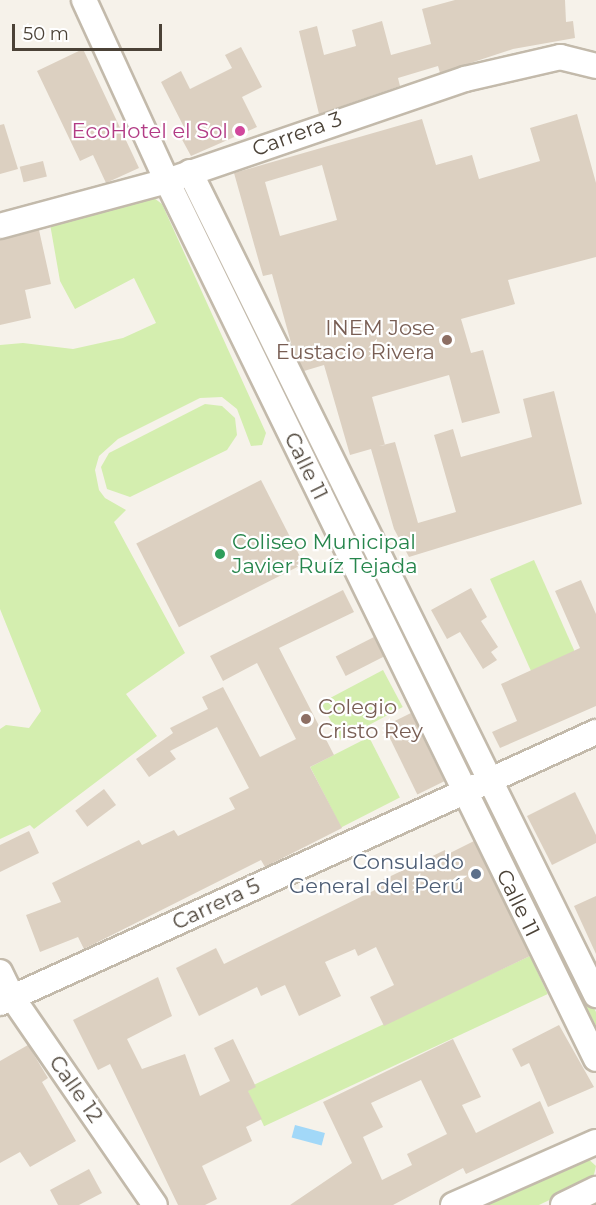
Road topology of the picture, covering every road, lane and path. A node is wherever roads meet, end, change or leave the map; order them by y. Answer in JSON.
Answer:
{"nodes":[{"id":1,"x":84,"y":0,"type":"edge"},
{"id":2,"x":596,"y":66,"type":"edge"},
{"id":3,"x":190,"y":172,"type":"junction"},
{"id":4,"x":166,"y":181,"type":"junction"},
{"id":5,"x":0,"y":226,"type":"edge"},
{"id":6,"x":379,"y":550,"type":"junction"},
{"id":7,"x":353,"y":562,"type":"junction"},
{"id":8,"x":596,"y":732,"type":"edge"},
{"id":9,"x":491,"y":778,"type":"junction"},
{"id":10,"x":463,"y":791,"type":"junction"},
{"id":11,"x":0,"y":972,"type":"edge"},
{"id":12,"x":596,"y":995,"type":"edge"},
{"id":13,"x":6,"y":1000,"type":"edge"},
{"id":14,"x":596,"y":1059,"type":"edge"},
{"id":15,"x":596,"y":1142,"type":"edge"},
{"id":16,"x":596,"y":1189,"type":"edge"},
{"id":17,"x":155,"y":1205,"type":"edge"},
{"id":18,"x":453,"y":1205,"type":"edge"},
{"id":19,"x":563,"y":1205,"type":"edge"}],
"edges":[{"from":1,"to":4,"type":"street","name":"Calle 11"},
{"from":2,"to":3,"type":"street","name":"Carrera 3"},
{"from":3,"to":4,"type":"street","name":"Carrera 3"},
{"from":3,"to":6,"type":"street","name":"Calle 11"},
{"from":4,"to":5,"type":"street","name":"Carrera 3"},
{"from":4,"to":7,"type":"street","name":"Calle 11"},
{"from":6,"to":7,"type":"street"},
{"from":6,"to":9,"type":"street","name":"Calle 11"},
{"from":7,"to":10,"type":"street","name":"Calle 11"},
{"from":8,"to":9,"type":"street","name":"Carrera 5"},
{"from":9,"to":10,"type":"street","name":"Carrera 5"},
{"from":9,"to":12,"type":"street","name":"Calle 11"},
{"from":10,"to":13,"type":"street","name":"Carrera 5"},
{"from":10,"to":14,"type":"street","name":"Calle 11"},
{"from":11,"to":13,"type":"street","name":"Calle 12"},
{"from":13,"to":17,"type":"street","name":"Calle 12"},
{"from":15,"to":18,"type":"street"},
{"from":16,"to":19,"type":"street"}]}
